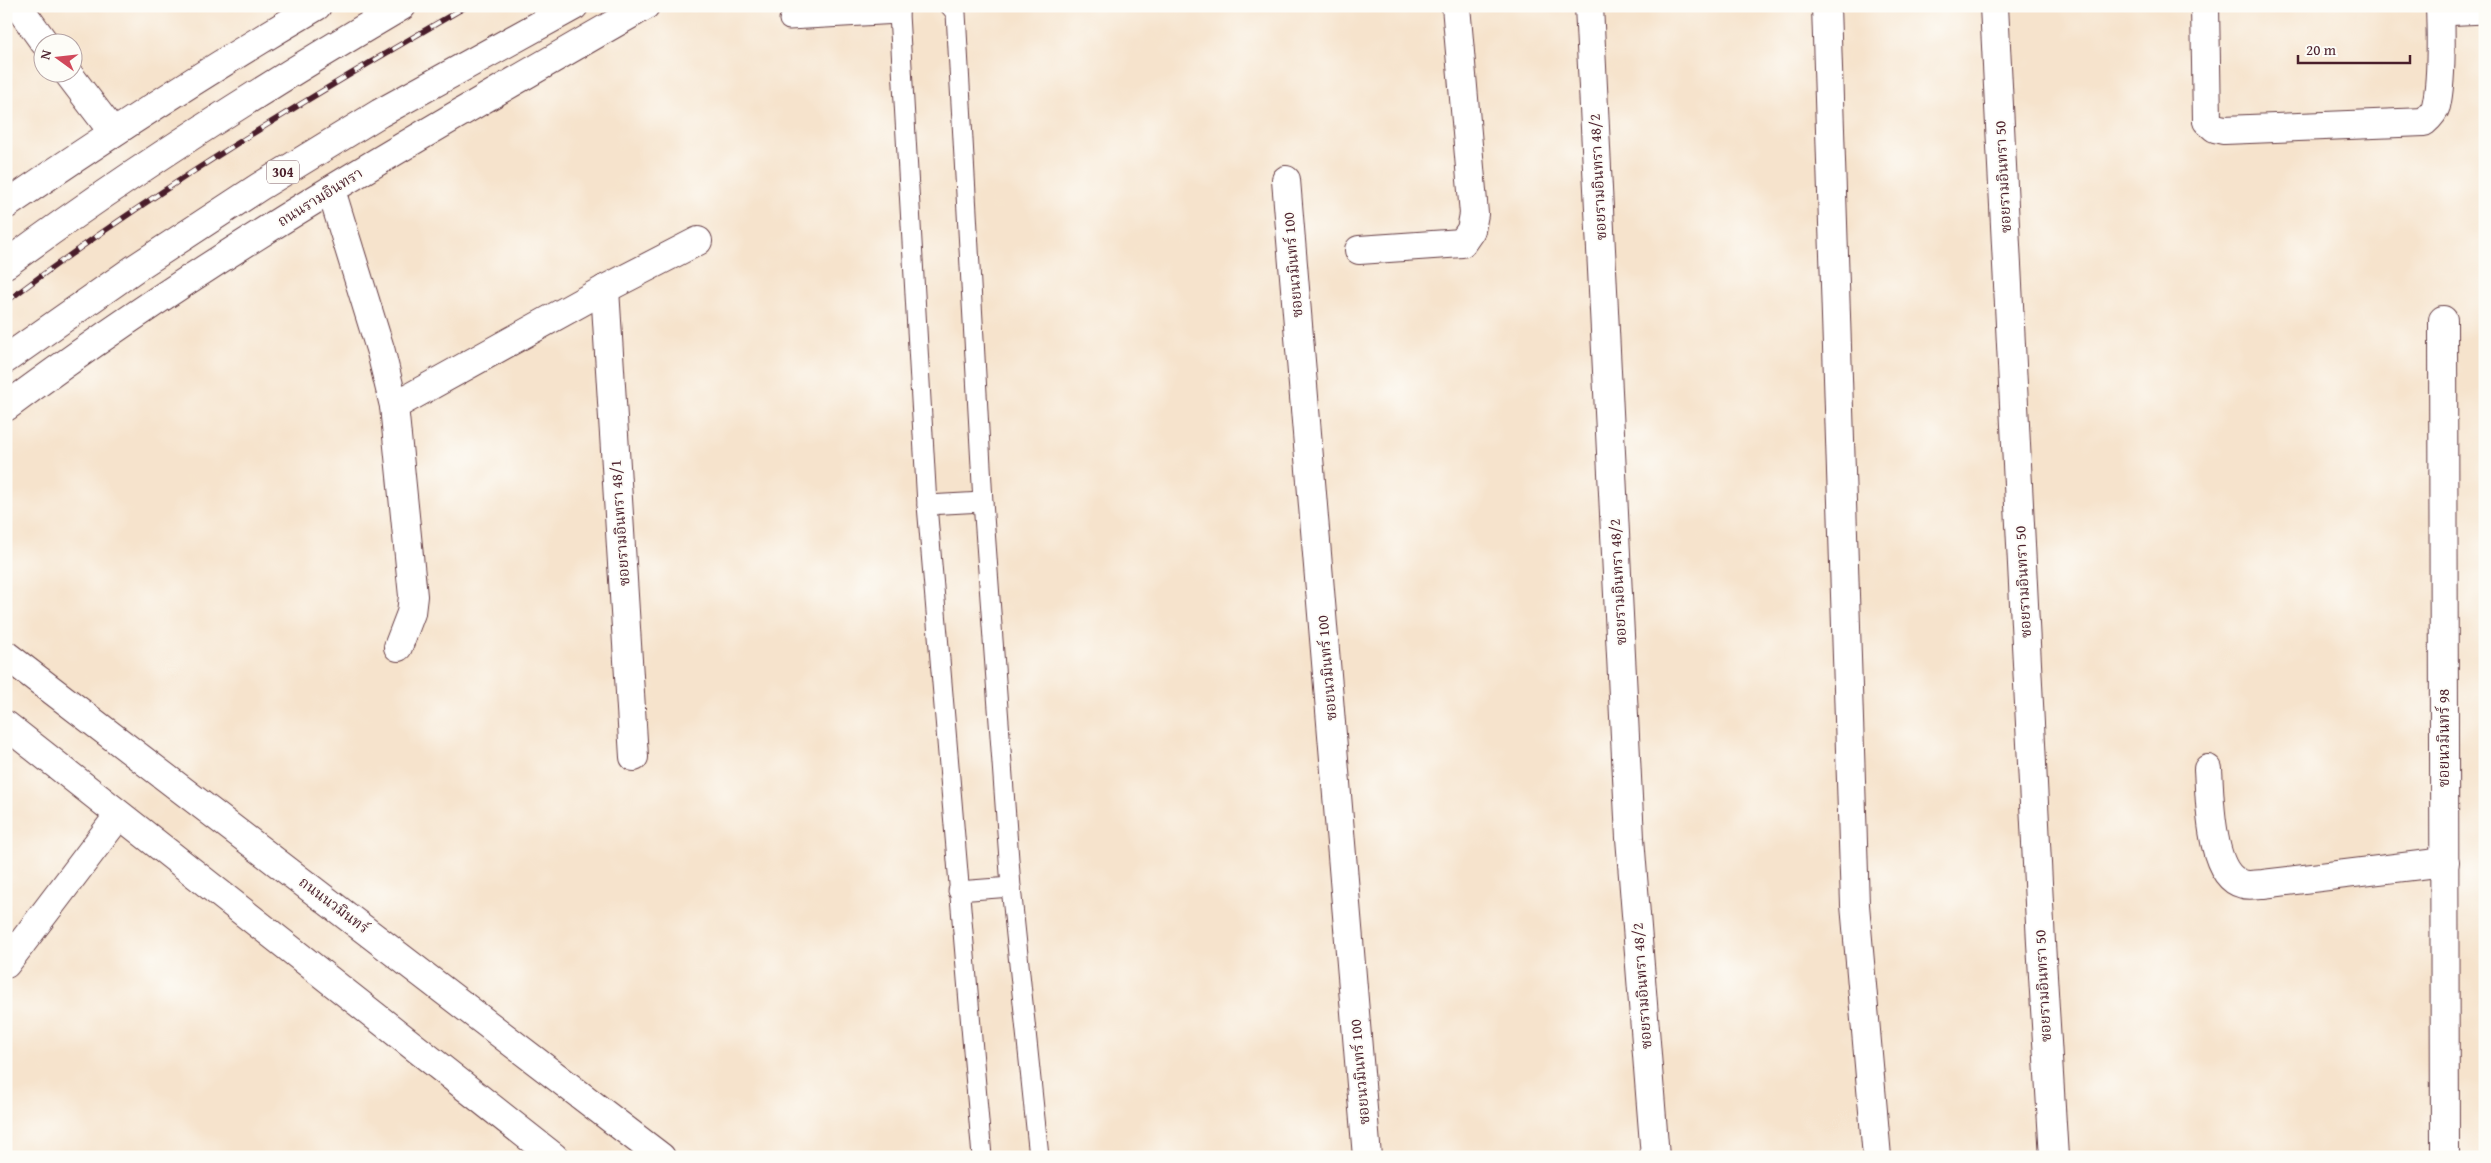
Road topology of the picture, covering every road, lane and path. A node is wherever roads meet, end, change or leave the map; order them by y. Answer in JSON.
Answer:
{"nodes":[{"id":1,"x":18,"y":6,"type":"edge"},
{"id":2,"x":317,"y":6,"type":"edge"},
{"id":3,"x":402,"y":6,"type":"edge"},
{"id":4,"x":574,"y":6,"type":"edge"},
{"id":5,"x":646,"y":6,"type":"edge"},
{"id":6,"x":950,"y":6,"type":"edge"},
{"id":7,"x":1456,"y":6,"type":"edge"},
{"id":8,"x":1589,"y":6,"type":"edge"},
{"id":9,"x":1826,"y":6,"type":"edge"},
{"id":10,"x":1994,"y":6,"type":"edge"},
{"id":11,"x":2205,"y":6,"type":"edge"},
{"id":12,"x":900,"y":10,"type":"edge"},
{"id":13,"x":2440,"y":11,"type":"edge"},
{"id":14,"x":2485,"y":14,"type":"edge"},
{"id":15,"x":789,"y":20,"type":"dead end"},
{"id":16,"x":37,"y":32,"type":"edge"},
{"id":17,"x":75,"y":82,"type":"edge"},
{"id":18,"x":112,"y":131,"type":"junction"},
{"id":19,"x":1286,"y":180,"type":"dead end"},
{"id":20,"x":330,"y":190,"type":"junction"},
{"id":21,"x":6,"y":205,"type":"edge"},
{"id":22,"x":698,"y":241,"type":"dead end"},
{"id":23,"x":1359,"y":250,"type":"dead end"},
{"id":24,"x":6,"y":264,"type":"edge"},
{"id":25,"x":606,"y":289,"type":"junction"},
{"id":26,"x":2443,"y":320,"type":"dead end"},
{"id":27,"x":6,"y":359,"type":"edge"},
{"id":28,"x":394,"y":406,"type":"junction"},
{"id":29,"x":6,"y":407,"type":"edge"},
{"id":30,"x":983,"y":502,"type":"junction"},
{"id":31,"x":927,"y":505,"type":"junction"},
{"id":32,"x":398,"y":647,"type":"dead end"},
{"id":33,"x":6,"y":655,"type":"edge"},
{"id":34,"x":6,"y":725,"type":"edge"},
{"id":35,"x":634,"y":757,"type":"dead end"},
{"id":36,"x":2208,"y":770,"type":"dead end"},
{"id":37,"x":119,"y":815,"type":"junction"},
{"id":38,"x":2445,"y":862,"type":"junction"},
{"id":39,"x":1011,"y":887,"type":"junction"},
{"id":40,"x":958,"y":891,"type":"junction"},
{"id":41,"x":6,"y":964,"type":"edge"},
{"id":42,"x":554,"y":1157,"type":"edge"},
{"id":43,"x":661,"y":1157,"type":"edge"},
{"id":44,"x":982,"y":1157,"type":"edge"},
{"id":45,"x":1039,"y":1157,"type":"edge"},
{"id":46,"x":1368,"y":1157,"type":"edge"},
{"id":47,"x":1655,"y":1157,"type":"edge"},
{"id":48,"x":1876,"y":1157,"type":"edge"},
{"id":49,"x":2054,"y":1157,"type":"edge"},
{"id":50,"x":2445,"y":1157,"type":"edge"}],
"edges":[{"from":1,"to":16,"type":"street"},
{"from":2,"to":18,"type":"street"},
{"from":3,"to":24,"type":"street"},
{"from":4,"to":27,"type":"street","number":"304"},
{"from":5,"to":20,"type":"street","name":"ถนนรามอินทรา","number":"304"},
{"from":6,"to":30,"type":"lane"},
{"from":7,"to":23,"type":"street"},
{"from":8,"to":47,"type":"street","name":"ซอยรามอินทรา 48/2"},
{"from":9,"to":48,"type":"street"},
{"from":10,"to":49,"type":"street","name":"ซอยรามอินทรา 50"},
{"from":11,"to":13,"type":"street"},
{"from":12,"to":15,"type":"lane"},
{"from":12,"to":31,"type":"lane"},
{"from":13,"to":14,"type":"lane"},
{"from":17,"to":18,"type":"street"},
{"from":18,"to":21,"type":"street"},
{"from":19,"to":46,"type":"street","name":"ซอยนวมินทร์ 100"},
{"from":20,"to":28,"type":"street"},
{"from":20,"to":29,"type":"street","name":"ถนนรามอินทรา","number":"304"},
{"from":22,"to":25,"type":"street"},
{"from":25,"to":28,"type":"street"},
{"from":25,"to":35,"type":"street","name":"ซอยรามอินทรา 48/1"},
{"from":26,"to":38,"type":"street","name":"ซอยนวมินทร์ 98"},
{"from":28,"to":32,"type":"street"},
{"from":30,"to":31,"type":"lane"},
{"from":30,"to":39,"type":"lane"},
{"from":31,"to":40,"type":"lane"},
{"from":33,"to":43,"type":"street","name":"ถนนนวมินทร์"},
{"from":34,"to":37,"type":"street"},
{"from":36,"to":38,"type":"street"},
{"from":37,"to":41,"type":"street"},
{"from":37,"to":42,"type":"street"},
{"from":38,"to":50,"type":"street","name":"ซอยนวมินทร์ 98"},
{"from":39,"to":40,"type":"lane"},
{"from":39,"to":45,"type":"lane"},
{"from":40,"to":44,"type":"lane"}]}
